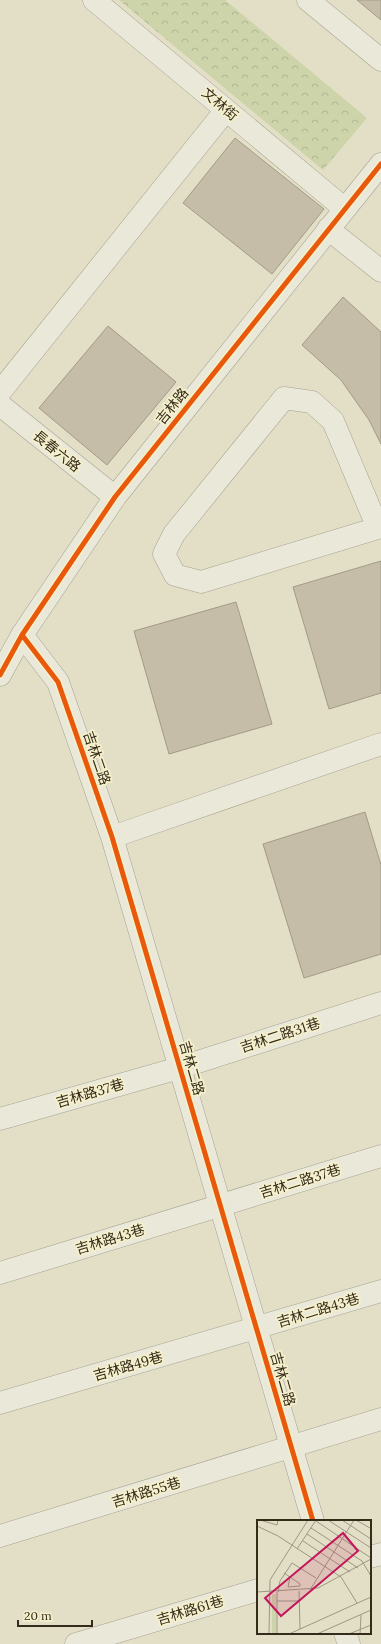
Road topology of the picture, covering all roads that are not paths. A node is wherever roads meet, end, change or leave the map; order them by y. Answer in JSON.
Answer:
{"nodes":[{"id":1,"x":94,"y":0,"type":"edge"},
{"id":2,"x":308,"y":0,"type":"edge"},
{"id":3,"x":381,"y":60,"type":"edge"},
{"id":4,"x":226,"y":110,"type":"junction"},
{"id":5,"x":381,"y":164,"type":"edge"},
{"id":6,"x":345,"y":209,"type":"junction"},
{"id":7,"x":328,"y":230,"type":"junction"},
{"id":8,"x":381,"y":271,"type":"edge"},
{"id":9,"x":0,"y":392,"type":"edge"},
{"id":10,"x":0,"y":405,"type":"edge"},
{"id":11,"x":115,"y":497,"type":"junction"},
{"id":12,"x":379,"y":527,"type":"edge"},
{"id":13,"x":22,"y":635,"type":"junction"},
{"id":14,"x":0,"y":676,"type":"edge"},
{"id":15,"x":381,"y":744,"type":"edge"},
{"id":16,"x":112,"y":838,"type":"junction"},
{"id":17,"x":381,"y":1003,"type":"edge"},
{"id":18,"x":179,"y":1068,"type":"junction"},
{"id":19,"x":0,"y":1119,"type":"edge"},
{"id":20,"x":381,"y":1156,"type":"edge"},
{"id":21,"x":220,"y":1205,"type":"junction"},
{"id":22,"x":0,"y":1273,"type":"edge"},
{"id":23,"x":381,"y":1291,"type":"edge"},
{"id":24,"x":256,"y":1329,"type":"junction"},
{"id":25,"x":0,"y":1403,"type":"edge"},
{"id":26,"x":381,"y":1419,"type":"edge"},
{"id":27,"x":291,"y":1448,"type":"junction"},
{"id":28,"x":313,"y":1520,"type":"edge"},
{"id":29,"x":0,"y":1536,"type":"edge"},
{"id":30,"x":381,"y":1554,"type":"edge"},
{"id":31,"x":371,"y":1557,"type":"edge"},
{"id":32,"x":257,"y":1590,"type":"edge"},
{"id":33,"x":345,"y":1634,"type":"edge"},
{"id":34,"x":76,"y":1644,"type":"edge"},
{"id":35,"x":349,"y":1644,"type":"edge"}],
"edges":[{"from":1,"to":4,"type":"street","name":"文林街"},
{"from":2,"to":3,"type":"street"},
{"from":4,"to":6,"type":"street","name":"文林街"},
{"from":4,"to":9,"type":"street"},
{"from":5,"to":6,"type":"street","name":"吉林路"},
{"from":6,"to":7,"type":"street","name":"吉林路"},
{"from":7,"to":8,"type":"street"},
{"from":7,"to":11,"type":"street","name":"吉林路"},
{"from":10,"to":11,"type":"street","name":"長春六路"},
{"from":11,"to":13,"type":"street","name":"吉林路"},
{"from":12,"to":12,"type":"street"},
{"from":13,"to":14,"type":"street","name":"吉林路"},
{"from":13,"to":16,"type":"street","name":"吉林二路"},
{"from":15,"to":16,"type":"street"},
{"from":16,"to":18,"type":"street","name":"吉林二路"},
{"from":17,"to":18,"type":"street","name":"吉林二路31巷"},
{"from":18,"to":19,"type":"street","name":"吉林路37巷"},
{"from":18,"to":21,"type":"street","name":"吉林二路"},
{"from":20,"to":21,"type":"street","name":"吉林二路37巷"},
{"from":21,"to":22,"type":"street","name":"吉林路43巷"},
{"from":21,"to":24,"type":"street","name":"吉林二路"},
{"from":23,"to":24,"type":"street","name":"吉林二路43巷"},
{"from":24,"to":25,"type":"street","name":"吉林路49巷"},
{"from":24,"to":27,"type":"street","name":"吉林二路"},
{"from":26,"to":27,"type":"street","name":"吉林路55巷"},
{"from":27,"to":28,"type":"street","name":"吉林二路"},
{"from":27,"to":29,"type":"street","name":"吉林路55巷"},
{"from":30,"to":31,"type":"street"},
{"from":32,"to":34,"type":"street","name":"吉林路61巷"},
{"from":33,"to":35,"type":"street"}]}
